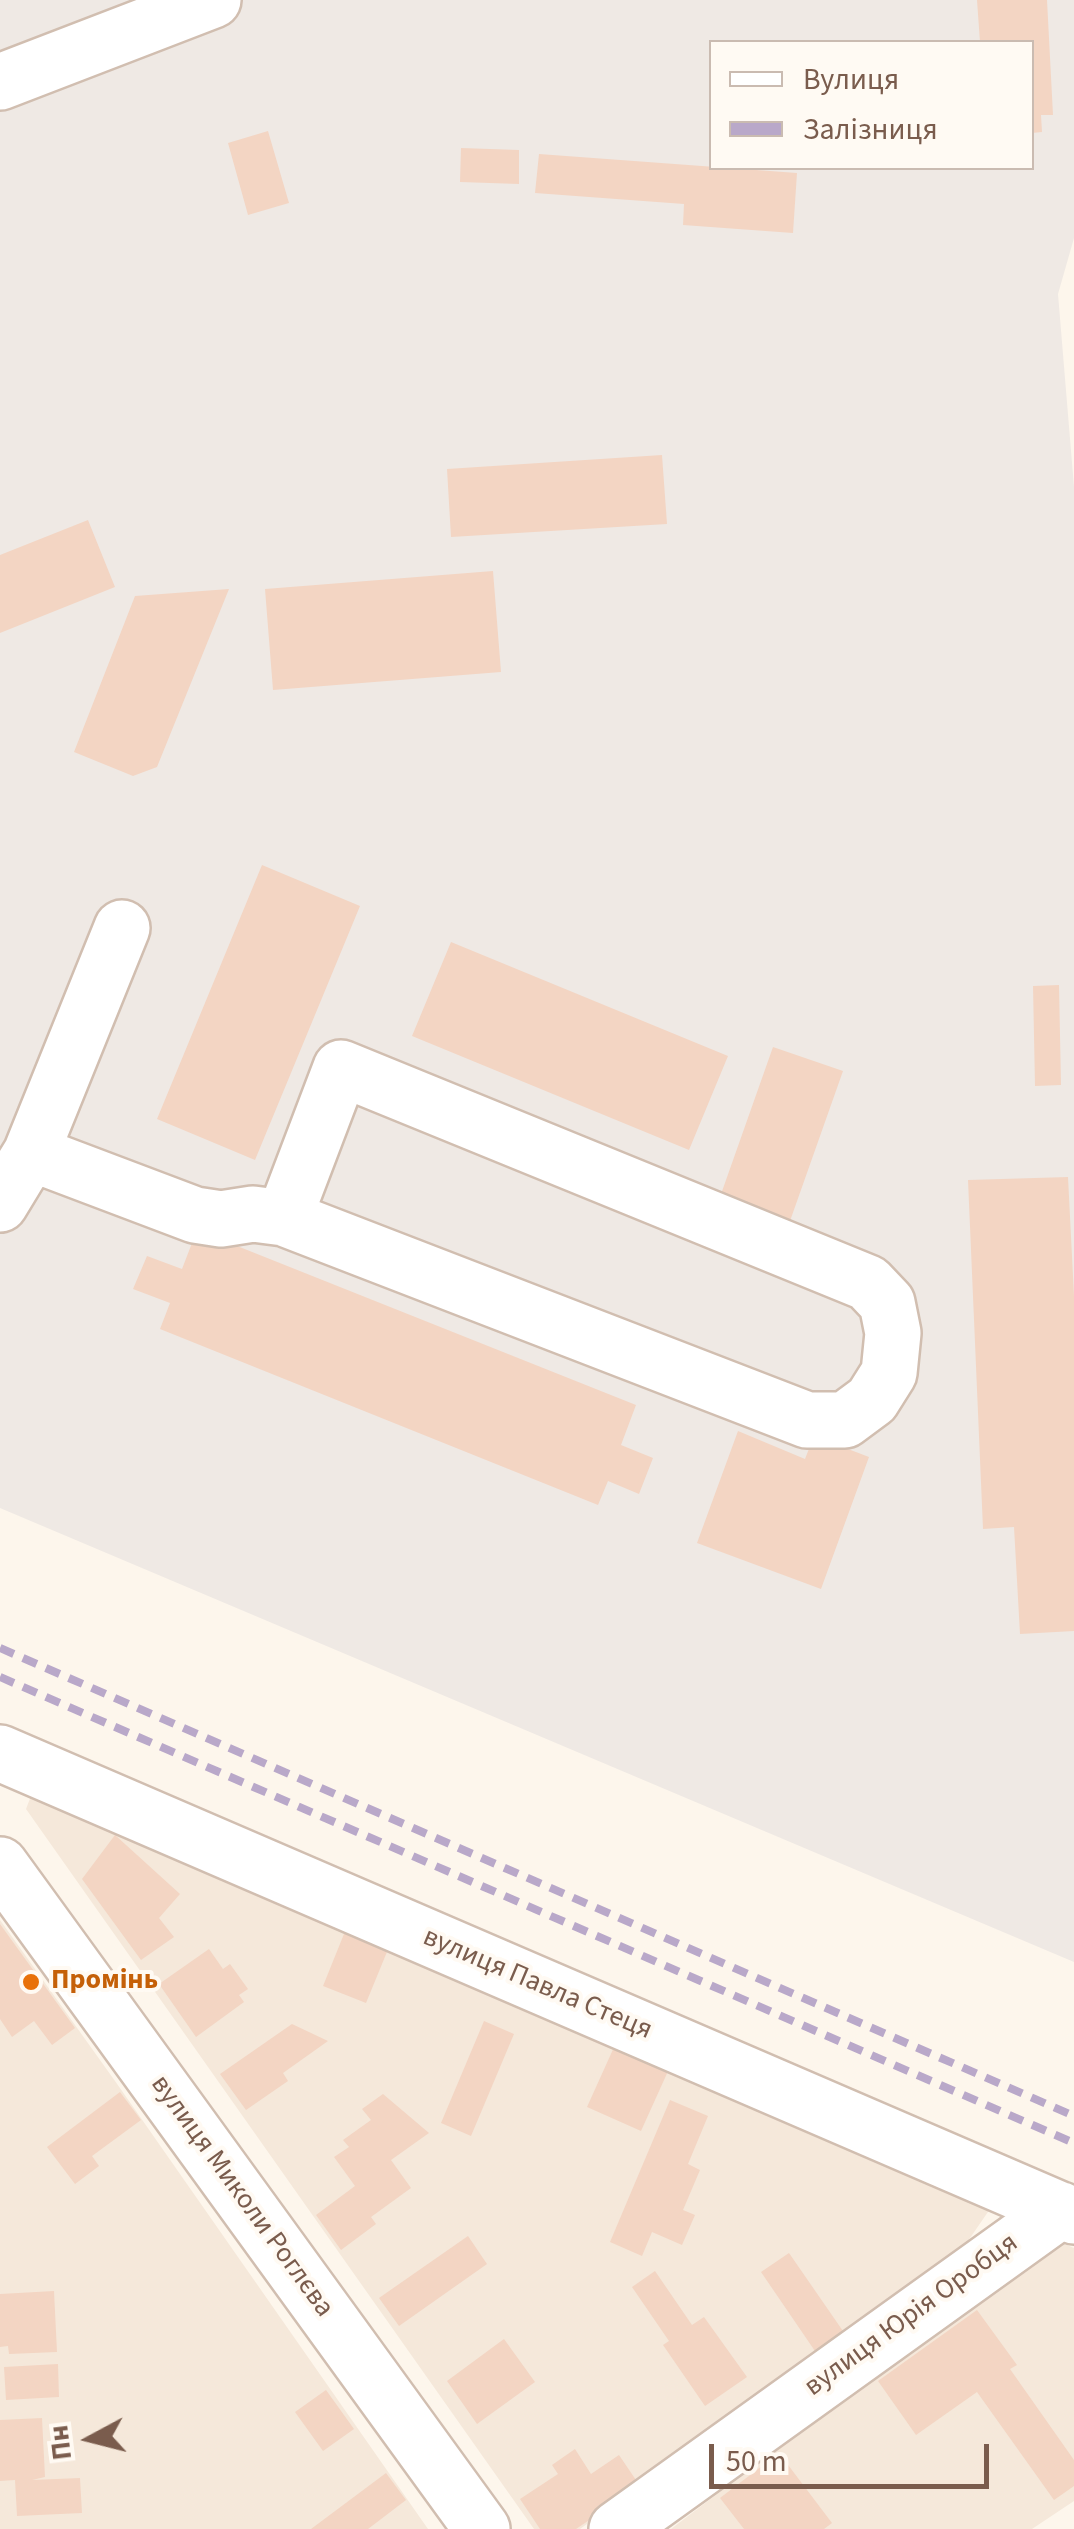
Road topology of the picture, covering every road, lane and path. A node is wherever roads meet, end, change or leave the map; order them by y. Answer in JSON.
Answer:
{"nodes":[{"id":1,"x":213,"y":0,"type":"edge"},
{"id":2,"x":0,"y":82,"type":"edge"},
{"id":3,"x":122,"y":928,"type":"dead end"},
{"id":4,"x":31,"y":1153,"type":"junction"},
{"id":5,"x":0,"y":1204,"type":"edge"},
{"id":6,"x":284,"y":1218,"type":"junction"},
{"id":7,"x":0,"y":1753,"type":"edge"},
{"id":8,"x":0,"y":1865,"type":"edge"},
{"id":9,"x":1068,"y":2213,"type":"edge"},
{"id":10,"x":482,"y":2529,"type":"edge"},
{"id":11,"x":618,"y":2529,"type":"edge"}],
"edges":[{"from":1,"to":2,"type":"street"},
{"from":3,"to":4,"type":"street"},
{"from":4,"to":5,"type":"street"},
{"from":4,"to":6,"type":"street"},
{"from":6,"to":6,"type":"street"},
{"from":7,"to":9,"type":"street","name":"вулиця Павла Стеця"},
{"from":8,"to":10,"type":"street","name":"вулиця Миколи Роглєва"},
{"from":9,"to":11,"type":"street","name":"вулиця Юрія Оробця"}]}
